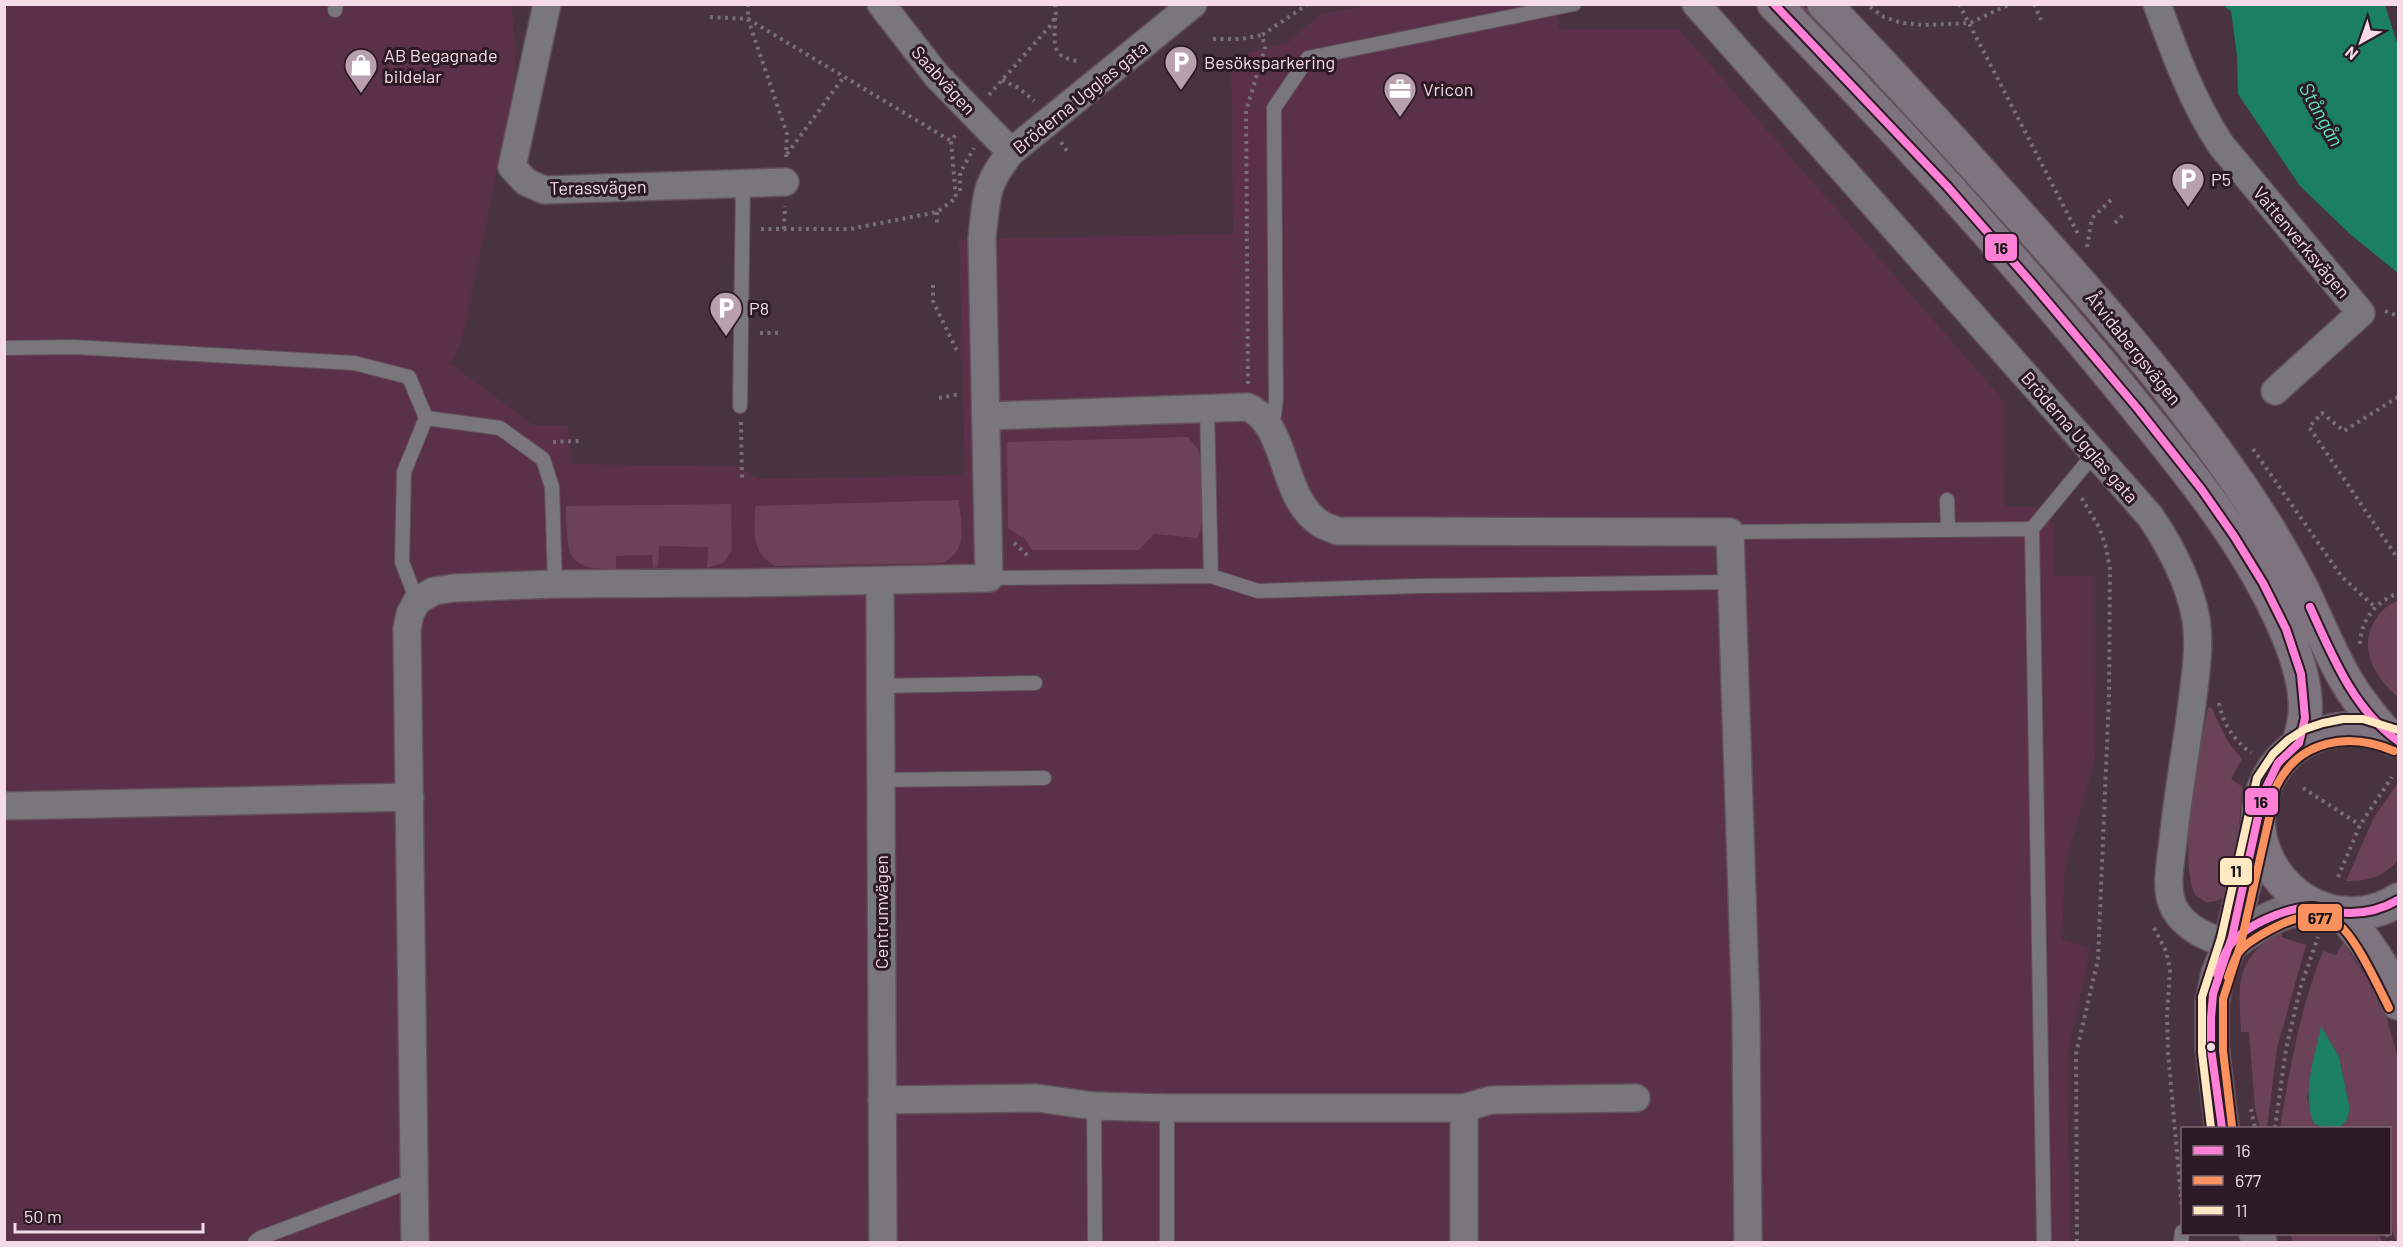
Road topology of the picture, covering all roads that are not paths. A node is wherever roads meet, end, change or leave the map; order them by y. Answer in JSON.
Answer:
{"nodes":[{"id":1,"x":547,"y":4,"type":"edge"},
{"id":2,"x":881,"y":4,"type":"edge"},
{"id":3,"x":1193,"y":4,"type":"edge"},
{"id":4,"x":1574,"y":4,"type":"edge"},
{"id":5,"x":1696,"y":4,"type":"edge"},
{"id":6,"x":1774,"y":4,"type":"edge"},
{"id":7,"x":1824,"y":4,"type":"edge"},
{"id":8,"x":2157,"y":4,"type":"edge"},
{"id":9,"x":1011,"y":152,"type":"junction"},
{"id":10,"x":786,"y":182,"type":"road end"},
{"id":11,"x":743,"y":183,"type":"junction"},
{"id":12,"x":4,"y":348,"type":"edge"},
{"id":13,"x":2275,"y":391,"type":"dead end"},
{"id":14,"x":740,"y":406,"type":"road end"},
{"id":15,"x":1207,"y":409,"type":"junction"},
{"id":16,"x":986,"y":416,"type":"junction"},
{"id":17,"x":426,"y":418,"type":"junction"},
{"id":18,"x":1269,"y":426,"type":"junction"},
{"id":19,"x":2094,"y":454,"type":"junction"},
{"id":20,"x":1947,"y":500,"type":"dead end"},
{"id":21,"x":2032,"y":529,"type":"junction"},
{"id":22,"x":1948,"y":530,"type":"junction"},
{"id":23,"x":1730,"y":532,"type":"junction"},
{"id":24,"x":1211,"y":576,"type":"junction"},
{"id":25,"x":989,"y":578,"type":"junction"},
{"id":26,"x":880,"y":581,"type":"junction"},
{"id":27,"x":1732,"y":582,"type":"junction"},
{"id":28,"x":555,"y":584,"type":"junction"},
{"id":29,"x":417,"y":601,"type":"junction"},
{"id":30,"x":1035,"y":683,"type":"dead end"},
{"id":31,"x":880,"y":686,"type":"junction"},
{"id":32,"x":2393,"y":738,"type":"edge"},
{"id":33,"x":2299,"y":744,"type":"junction"},
{"id":34,"x":1044,"y":778,"type":"dead end"},
{"id":35,"x":881,"y":780,"type":"junction"},
{"id":36,"x":410,"y":797,"type":"junction"},
{"id":37,"x":4,"y":806,"type":"edge"},
{"id":38,"x":2258,"y":824,"type":"junction"},
{"id":39,"x":2398,"y":900,"type":"edge"},
{"id":40,"x":2326,"y":917,"type":"junction"},
{"id":41,"x":2230,"y":945,"type":"junction"},
{"id":42,"x":2398,"y":1003,"type":"edge"},
{"id":43,"x":1636,"y":1098,"type":"dead end"},
{"id":44,"x":882,"y":1100,"type":"junction"},
{"id":45,"x":1094,"y":1106,"type":"junction"},
{"id":46,"x":1167,"y":1108,"type":"junction"},
{"id":47,"x":1464,"y":1108,"type":"junction"},
{"id":48,"x":2222,"y":1127,"type":"edge"},
{"id":49,"x":414,"y":1180,"type":"junction"},
{"id":50,"x":255,"y":1242,"type":"edge"},
{"id":51,"x":415,"y":1242,"type":"edge"},
{"id":52,"x":883,"y":1242,"type":"edge"},
{"id":53,"x":1095,"y":1242,"type":"edge"},
{"id":54,"x":1167,"y":1242,"type":"edge"},
{"id":55,"x":1464,"y":1242,"type":"edge"},
{"id":56,"x":1748,"y":1242,"type":"edge"},
{"id":57,"x":2044,"y":1242,"type":"edge"}],
"edges":[{"from":1,"to":11,"type":"street","name":"Terassvägen"},
{"from":2,"to":9,"type":"street","name":"Saabvägen"},
{"from":3,"to":9,"type":"street","name":"Bröderna Ugglas gata"},
{"from":4,"to":18,"type":"lane"},
{"from":5,"to":19,"type":"street","name":"Bröderna Ugglas gata"},
{"from":6,"to":33,"type":"main road","name":"Åtvidabergsvägen"},
{"from":7,"to":32,"type":"main road","name":"Åtvidabergsvägen"},
{"from":8,"to":13,"type":"street","name":"Vattenverksvägen"},
{"from":9,"to":16,"type":"street","name":"Bröderna Ugglas gata"},
{"from":10,"to":11,"type":"street","name":"Terassvägen"},
{"from":11,"to":14,"type":"lane"},
{"from":12,"to":17,"type":"lane"},
{"from":15,"to":16,"type":"street"},
{"from":15,"to":18,"type":"street"},
{"from":15,"to":24,"type":"lane"},
{"from":16,"to":25,"type":"street","name":"Bröderna Ugglas gata"},
{"from":17,"to":28,"type":"lane"},
{"from":17,"to":29,"type":"lane"},
{"from":18,"to":23,"type":"street"},
{"from":19,"to":21,"type":"lane"},
{"from":19,"to":41,"type":"street","name":"Bröderna Ugglas gata"},
{"from":20,"to":22,"type":"lane"},
{"from":21,"to":22,"type":"lane"},
{"from":21,"to":57,"type":"lane"},
{"from":22,"to":23,"type":"lane"},
{"from":23,"to":27,"type":"street"},
{"from":24,"to":25,"type":"lane"},
{"from":24,"to":27,"type":"lane"},
{"from":25,"to":26,"type":"street"},
{"from":26,"to":28,"type":"street"},
{"from":26,"to":31,"type":"street","name":"Centrumvägen"},
{"from":27,"to":56,"type":"street"},
{"from":28,"to":29,"type":"street"},
{"from":29,"to":36,"type":"street"},
{"from":30,"to":31,"type":"lane"},
{"from":31,"to":35,"type":"street","name":"Centrumvägen"},
{"from":32,"to":33,"type":"main road"},
{"from":33,"to":38,"type":"main road"},
{"from":34,"to":35,"type":"lane"},
{"from":35,"to":44,"type":"street","name":"Centrumvägen"},
{"from":36,"to":37,"type":"street"},
{"from":36,"to":49,"type":"street"},
{"from":38,"to":40,"type":"main road"},
{"from":38,"to":41,"type":"main road"},
{"from":39,"to":40,"type":"main road"},
{"from":40,"to":41,"type":"main road"},
{"from":40,"to":42,"type":"main road"},
{"from":41,"to":48,"type":"main road"},
{"from":43,"to":47,"type":"street"},
{"from":44,"to":45,"type":"street"},
{"from":44,"to":52,"type":"street","name":"Centrumvägen"},
{"from":45,"to":46,"type":"street"},
{"from":45,"to":53,"type":"lane"},
{"from":46,"to":47,"type":"street"},
{"from":46,"to":54,"type":"lane"},
{"from":47,"to":55,"type":"street"},
{"from":49,"to":50,"type":"lane"},
{"from":49,"to":51,"type":"street"}]}
